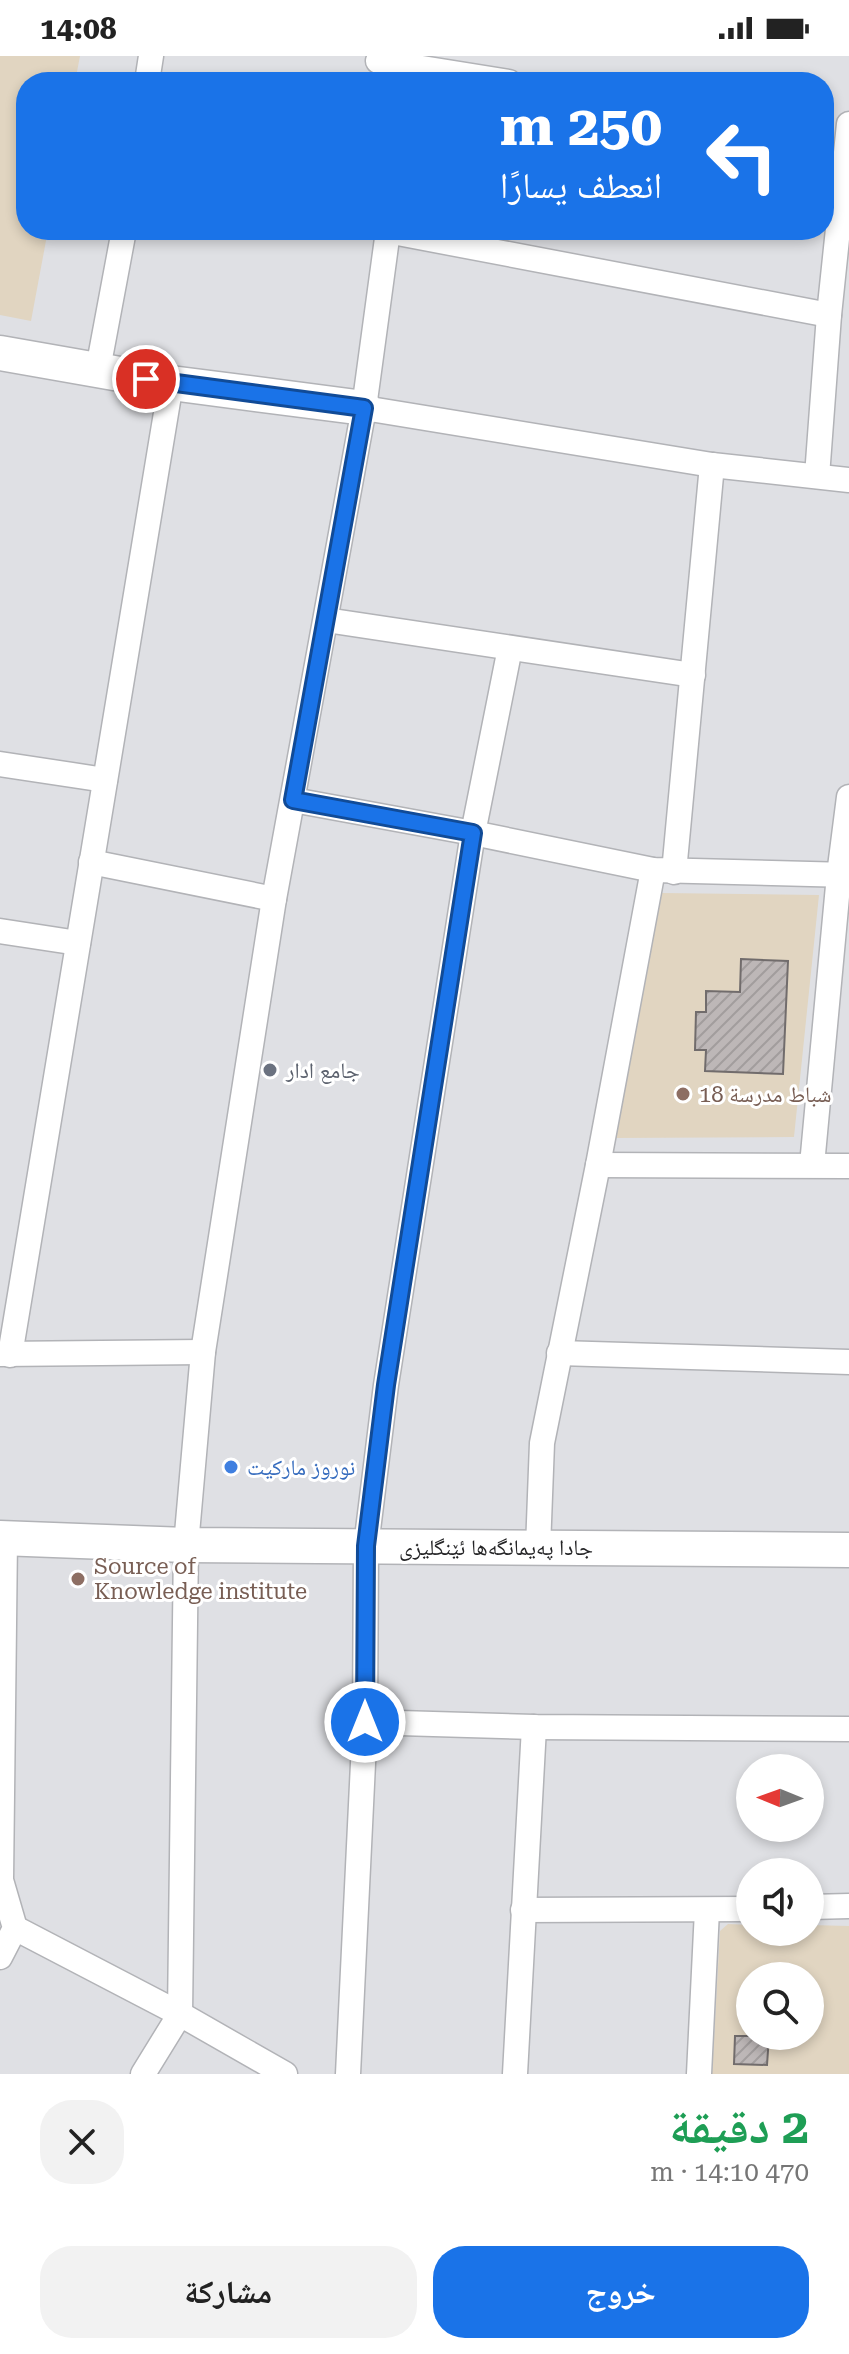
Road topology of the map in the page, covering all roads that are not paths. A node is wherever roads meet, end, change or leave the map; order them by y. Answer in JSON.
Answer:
{"nodes":[{"id":1,"x":378,"y":66,"type":"edge"},
{"id":2,"x":427,"y":72,"type":"edge"},
{"id":3,"x":849,"y":124,"type":"edge"},
{"id":4,"x":848,"y":137,"type":"edge"},
{"id":5,"x":122,"y":240,"type":"edge"},
{"id":6,"x":384,"y":240,"type":"edge"},
{"id":7,"x":433,"y":240,"type":"edge"},
{"id":8,"x":829,"y":315,"type":"junction"},
{"id":9,"x":1,"y":359,"type":"edge"},
{"id":10,"x":98,"y":369,"type":"junction"},
{"id":11,"x":171,"y":383,"type":"junction"},
{"id":12,"x":364,"y":408,"type":"junction"},
{"id":13,"x":712,"y":465,"type":"junction"},
{"id":14,"x":817,"y":476,"type":"junction"},
{"id":15,"x":849,"y":480,"type":"edge"},
{"id":16,"x":326,"y":620,"type":"junction"},
{"id":17,"x":510,"y":648,"type":"junction"},
{"id":18,"x":693,"y":675,"type":"junction"},
{"id":19,"x":0,"y":764,"type":"edge"},
{"id":20,"x":105,"y":780,"type":"junction"},
{"id":21,"x":849,"y":797,"type":"edge"},
{"id":22,"x":293,"y":800,"type":"junction"},
{"id":23,"x":473,"y":833,"type":"junction"},
{"id":24,"x":91,"y":862,"type":"junction"},
{"id":25,"x":664,"y":871,"type":"junction"},
{"id":26,"x":844,"y":875,"type":"edge"},
{"id":27,"x":274,"y":899,"type":"junction"},
{"id":28,"x":0,"y":931,"type":"edge"},
{"id":29,"x":78,"y":943,"type":"junction"},
{"id":30,"x":598,"y":1165,"type":"junction"},
{"id":31,"x":812,"y":1165,"type":"junction"},
{"id":32,"x":849,"y":1166,"type":"edge"},
{"id":33,"x":203,"y":1352,"type":"junction"},
{"id":34,"x":559,"y":1353,"type":"junction"},
{"id":35,"x":5,"y":1354,"type":"edge"},
{"id":36,"x":849,"y":1362,"type":"edge"},
{"id":37,"x":2,"y":1538,"type":"edge"},
{"id":38,"x":186,"y":1545,"type":"junction"},
{"id":39,"x":366,"y":1546,"type":"junction"},
{"id":40,"x":538,"y":1548,"type":"junction"},
{"id":41,"x":849,"y":1550,"type":"edge"},
{"id":42,"x":365,"y":1722,"type":"junction"},
{"id":43,"x":534,"y":1727,"type":"junction"},
{"id":44,"x":849,"y":1729,"type":"edge"},
{"id":45,"x":849,"y":1906,"type":"edge"},
{"id":46,"x":824,"y":1907,"type":"edge"},
{"id":47,"x":736,"y":1909,"type":"edge"},
{"id":48,"x":523,"y":1910,"type":"junction"},
{"id":49,"x":707,"y":1910,"type":"junction"},
{"id":50,"x":15,"y":1928,"type":"junction"},
{"id":51,"x":0,"y":1957,"type":"edge"},
{"id":52,"x":180,"y":2014,"type":"junction"},
{"id":53,"x":143,"y":2074,"type":"edge"},
{"id":54,"x":285,"y":2074,"type":"edge"},
{"id":55,"x":348,"y":2074,"type":"edge"},
{"id":56,"x":515,"y":2074,"type":"edge"},
{"id":57,"x":699,"y":2074,"type":"edge"}],
"edges":[{"from":1,"to":2,"type":"street"},
{"from":3,"to":4,"type":"street"},
{"from":4,"to":8,"type":"street"},
{"from":5,"to":10,"type":"street"},
{"from":6,"to":12,"type":"street"},
{"from":7,"to":8,"type":"street"},
{"from":8,"to":14,"type":"street"},
{"from":9,"to":10,"type":"street"},
{"from":10,"to":11,"type":"street"},
{"from":11,"to":12,"type":"street"},
{"from":11,"to":20,"type":"street"},
{"from":12,"to":13,"type":"street"},
{"from":12,"to":16,"type":"street"},
{"from":13,"to":14,"type":"street"},
{"from":13,"to":18,"type":"street"},
{"from":14,"to":15,"type":"street"},
{"from":16,"to":17,"type":"street"},
{"from":16,"to":22,"type":"street"},
{"from":17,"to":18,"type":"street"},
{"from":17,"to":23,"type":"street"},
{"from":18,"to":25,"type":"street"},
{"from":19,"to":20,"type":"street"},
{"from":20,"to":24,"type":"street"},
{"from":21,"to":26,"type":"street"},
{"from":22,"to":23,"type":"street"},
{"from":22,"to":27,"type":"street"},
{"from":23,"to":25,"type":"street"},
{"from":23,"to":39,"type":"street"},
{"from":24,"to":27,"type":"street"},
{"from":24,"to":29,"type":"street"},
{"from":25,"to":26,"type":"street"},
{"from":25,"to":30,"type":"street"},
{"from":26,"to":31,"type":"street"},
{"from":27,"to":33,"type":"street"},
{"from":28,"to":29,"type":"street"},
{"from":29,"to":35,"type":"street"},
{"from":30,"to":31,"type":"street"},
{"from":30,"to":34,"type":"street"},
{"from":31,"to":32,"type":"street"},
{"from":33,"to":35,"type":"street"},
{"from":33,"to":38,"type":"street"},
{"from":34,"to":36,"type":"street"},
{"from":34,"to":40,"type":"street"},
{"from":37,"to":38,"type":"street","name":"جادا په‌يمانگه‌ها ئێنگليزى"},
{"from":37,"to":50,"type":"street"},
{"from":38,"to":39,"type":"street","name":"جادا په‌يمانگه‌ها ئێنگليزى"},
{"from":38,"to":52,"type":"street"},
{"from":39,"to":40,"type":"street","name":"جادا په‌يمانگه‌ها ئێنگليزى"},
{"from":39,"to":42,"type":"street"},
{"from":40,"to":41,"type":"street","name":"جادا په‌يمانگه‌ها ئێنگليزى"},
{"from":42,"to":43,"type":"street"},
{"from":42,"to":55,"type":"street"},
{"from":43,"to":44,"type":"street"},
{"from":43,"to":48,"type":"street"},
{"from":45,"to":46,"type":"street"},
{"from":47,"to":49,"type":"street"},
{"from":48,"to":49,"type":"street"},
{"from":48,"to":56,"type":"street"},
{"from":49,"to":57,"type":"street"},
{"from":50,"to":51,"type":"street"},
{"from":50,"to":52,"type":"street"},
{"from":52,"to":53,"type":"street"},
{"from":52,"to":54,"type":"street"}]}
